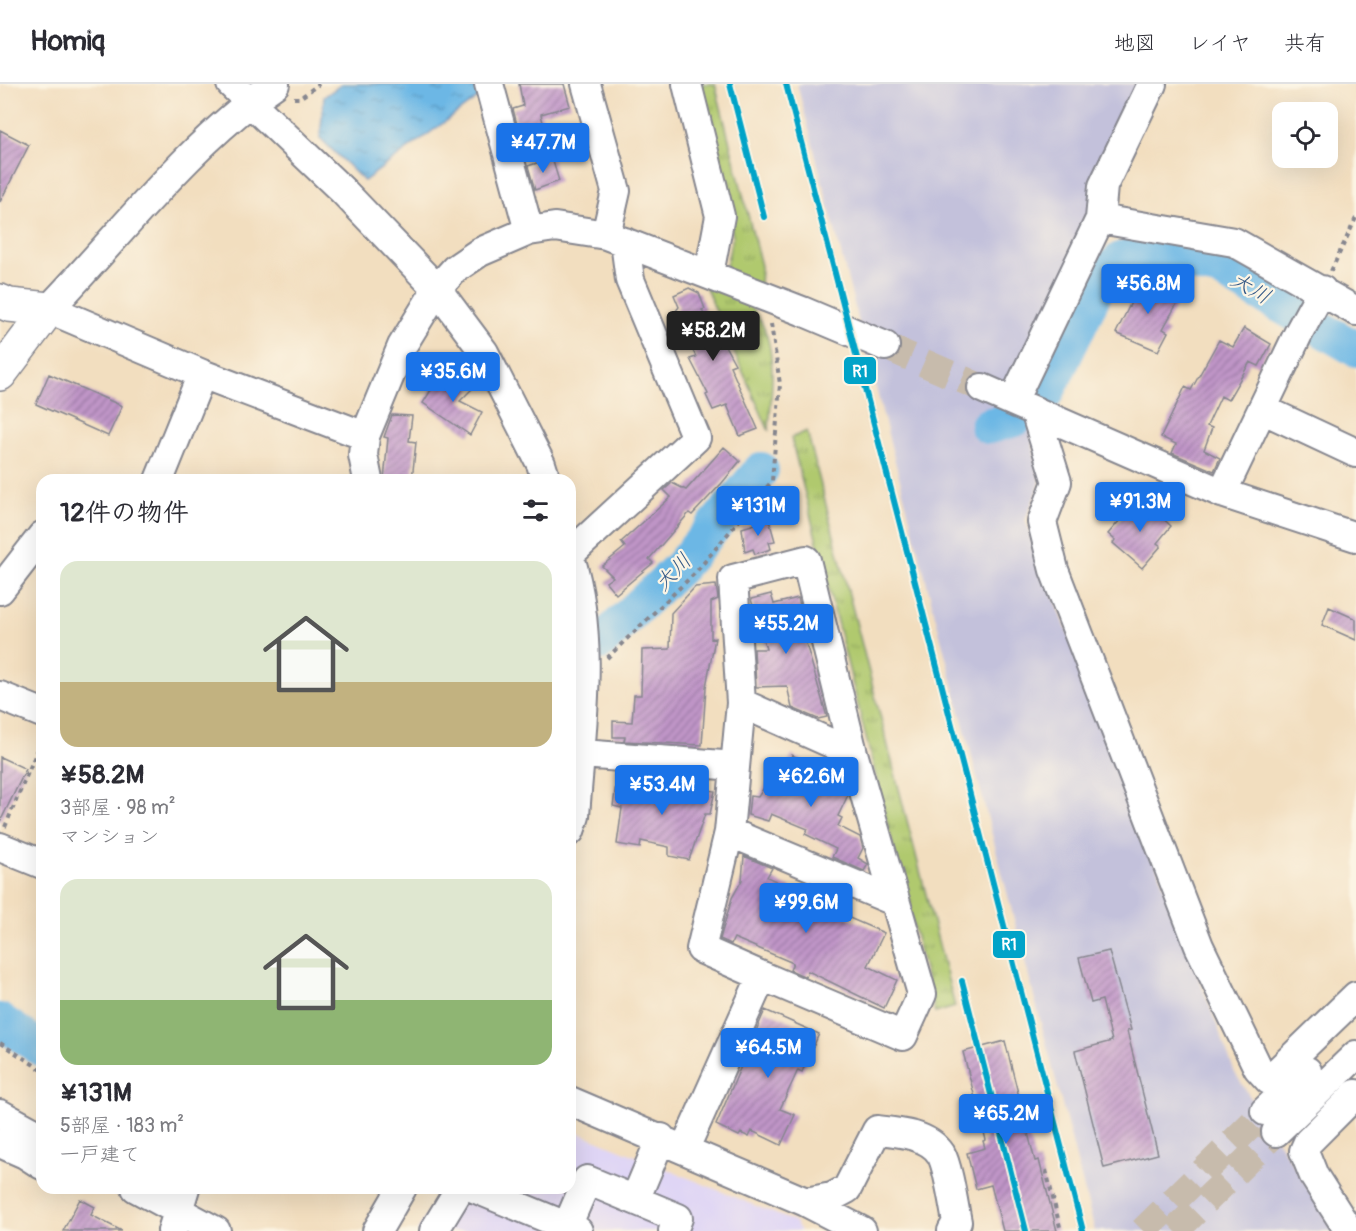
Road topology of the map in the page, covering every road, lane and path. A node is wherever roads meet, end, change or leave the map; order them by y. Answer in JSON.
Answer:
{"nodes":[{"id":1,"x":275,"y":84,"type":"edge"},
{"id":2,"x":489,"y":84,"type":"edge"},
{"id":3,"x":586,"y":84,"type":"edge"},
{"id":4,"x":687,"y":84,"type":"edge"},
{"id":5,"x":1152,"y":84,"type":"edge"},
{"id":6,"x":241,"y":93,"type":"edge"},
{"id":7,"x":1356,"y":218,"type":"edge"},
{"id":8,"x":1100,"y":219,"type":"junction"},
{"id":9,"x":529,"y":231,"type":"junction"},
{"id":10,"x":616,"y":238,"type":"junction"},
{"id":11,"x":709,"y":274,"type":"junction"},
{"id":12,"x":437,"y":289,"type":"junction"},
{"id":13,"x":757,"y":293,"type":"junction"},
{"id":14,"x":0,"y":301,"type":"edge"},
{"id":15,"x":48,"y":309,"type":"junction"},
{"id":16,"x":1356,"y":311,"type":"edge"},
{"id":17,"x":1310,"y":312,"type":"junction"},
{"id":18,"x":885,"y":346,"type":"tunnel mouth"},
{"id":19,"x":0,"y":374,"type":"edge"},
{"id":20,"x":202,"y":374,"type":"junction"},
{"id":21,"x":982,"y":388,"type":"tunnel mouth"},
{"id":22,"x":1024,"y":406,"type":"junction"},
{"id":23,"x":1262,"y":409,"type":"junction"},
{"id":24,"x":365,"y":436,"type":"junction"},
{"id":25,"x":1356,"y":453,"type":"edge"},
{"id":26,"x":161,"y":474,"type":"edge"},
{"id":27,"x":367,"y":474,"type":"edge"},
{"id":28,"x":544,"y":474,"type":"edge"},
{"id":29,"x":1222,"y":493,"type":"junction"},
{"id":30,"x":1356,"y":537,"type":"edge"},
{"id":31,"x":36,"y":540,"type":"edge"},
{"id":32,"x":576,"y":549,"type":"edge"},
{"id":33,"x":10,"y":555,"type":"edge"},
{"id":34,"x":576,"y":577,"type":"edge"},
{"id":35,"x":0,"y":590,"type":"edge"},
{"id":36,"x":585,"y":679,"type":"junction"},
{"id":37,"x":0,"y":696,"type":"edge"},
{"id":38,"x":741,"y":703,"type":"junction"},
{"id":39,"x":36,"y":711,"type":"edge"},
{"id":40,"x":576,"y":746,"type":"edge"},
{"id":41,"x":36,"y":753,"type":"edge"},
{"id":42,"x":576,"y":753,"type":"edge"},
{"id":43,"x":853,"y":753,"type":"junction"},
{"id":44,"x":735,"y":765,"type":"junction"},
{"id":45,"x":729,"y":832,"type":"junction"},
{"id":46,"x":0,"y":837,"type":"edge"},
{"id":47,"x":0,"y":847,"type":"edge"},
{"id":48,"x":36,"y":862,"type":"edge"},
{"id":49,"x":894,"y":901,"type":"junction"},
{"id":50,"x":762,"y":976,"type":"junction"},
{"id":51,"x":1356,"y":996,"type":"edge"},
{"id":52,"x":1356,"y":1023,"type":"edge"},
{"id":53,"x":0,"y":1043,"type":"edge"},
{"id":54,"x":1356,"y":1055,"type":"edge"},
{"id":55,"x":36,"y":1066,"type":"edge"},
{"id":56,"x":1356,"y":1094,"type":"edge"},
{"id":57,"x":576,"y":1103,"type":"edge"},
{"id":58,"x":0,"y":1114,"type":"edge"},
{"id":59,"x":673,"y":1143,"type":"junction"},
{"id":60,"x":27,"y":1146,"type":"edge"},
{"id":61,"x":1046,"y":1170,"type":"dead end"},
{"id":62,"x":579,"y":1176,"type":"edge"},
{"id":63,"x":147,"y":1194,"type":"edge"},
{"id":64,"x":399,"y":1194,"type":"edge"},
{"id":65,"x":457,"y":1194,"type":"edge"},
{"id":66,"x":488,"y":1194,"type":"edge"},
{"id":67,"x":576,"y":1194,"type":"edge"},
{"id":68,"x":576,"y":1194,"type":"edge"},
{"id":69,"x":635,"y":1200,"type":"junction"},
{"id":70,"x":806,"y":1202,"type":"junction"},
{"id":71,"x":178,"y":1210,"type":"edge"},
{"id":72,"x":440,"y":1229,"type":"edge"},
{"id":73,"x":570,"y":1229,"type":"edge"},
{"id":74,"x":216,"y":1231,"type":"edge"},
{"id":75,"x":377,"y":1231,"type":"edge"},
{"id":76,"x":673,"y":1231,"type":"edge"},
{"id":77,"x":862,"y":1231,"type":"edge"},
{"id":78,"x":952,"y":1231,"type":"edge"},
{"id":79,"x":1061,"y":1231,"type":"edge"},
{"id":80,"x":1349,"y":1231,"type":"edge"}],
"edges":[{"from":1,"to":6,"type":"street"},
{"from":2,"to":9,"type":"street"},
{"from":3,"to":10,"type":"street"},
{"from":4,"to":11,"type":"street"},
{"from":5,"to":8,"type":"street"},
{"from":6,"to":12,"type":"street"},
{"from":6,"to":15,"type":"street"},
{"from":7,"to":17,"type":"path"},
{"from":8,"to":17,"type":"street"},
{"from":8,"to":22,"type":"street"},
{"from":9,"to":10,"type":"street"},
{"from":9,"to":12,"type":"street"},
{"from":10,"to":11,"type":"street"},
{"from":10,"to":32,"type":"street"},
{"from":11,"to":13,"type":"street"},
{"from":12,"to":24,"type":"street"},
{"from":12,"to":28,"type":"street"},
{"from":13,"to":18,"type":"street"},
{"from":13,"to":36,"type":"path"},
{"from":14,"to":15,"type":"main road"},
{"from":15,"to":19,"type":"main road"},
{"from":15,"to":20,"type":"street"},
{"from":16,"to":17,"type":"street"},
{"from":17,"to":23,"type":"street"},
{"from":20,"to":24,"type":"street"},
{"from":20,"to":26,"type":"street"},
{"from":21,"to":22,"type":"street"},
{"from":22,"to":29,"type":"street"},
{"from":22,"to":51,"type":"street"},
{"from":23,"to":25,"type":"street"},
{"from":23,"to":29,"type":"street"},
{"from":24,"to":27,"type":"street"},
{"from":29,"to":30,"type":"street"},
{"from":31,"to":33,"type":"street"},
{"from":33,"to":35,"type":"street"},
{"from":34,"to":36,"type":"street"},
{"from":36,"to":40,"type":"street"},
{"from":37,"to":39,"type":"street"},
{"from":38,"to":43,"type":"street"},
{"from":38,"to":43,"type":"street"},
{"from":38,"to":44,"type":"street"},
{"from":41,"to":46,"type":"path"},
{"from":42,"to":44,"type":"street"},
{"from":43,"to":49,"type":"street"},
{"from":44,"to":45,"type":"street"},
{"from":45,"to":49,"type":"street"},
{"from":45,"to":50,"type":"street"},
{"from":47,"to":48,"type":"street"},
{"from":49,"to":50,"type":"street"},
{"from":50,"to":59,"type":"street"},
{"from":52,"to":54,"type":"street"},
{"from":53,"to":55,"type":"path"},
{"from":56,"to":80,"type":"street"},
{"from":57,"to":59,"type":"street"},
{"from":58,"to":60,"type":"street"},
{"from":59,"to":69,"type":"street"},
{"from":59,"to":70,"type":"street"},
{"from":61,"to":79,"type":"path"},
{"from":62,"to":68,"type":"street"},
{"from":62,"to":69,"type":"street"},
{"from":63,"to":71,"type":"street"},
{"from":64,"to":75,"type":"street"},
{"from":65,"to":72,"type":"street"},
{"from":66,"to":73,"type":"street"},
{"from":67,"to":73,"type":"street"},
{"from":69,"to":76,"type":"street"},
{"from":70,"to":77,"type":"street"},
{"from":70,"to":78,"type":"street"},
{"from":71,"to":74,"type":"street"}]}
